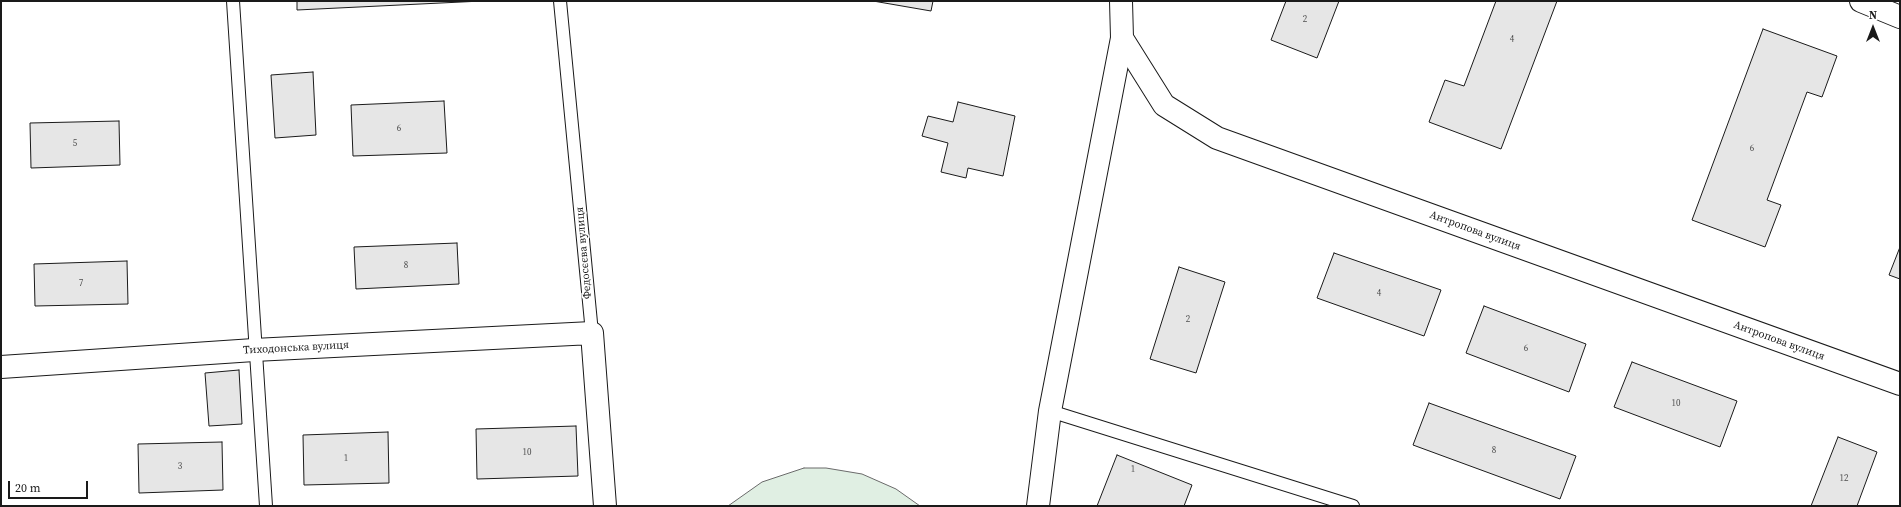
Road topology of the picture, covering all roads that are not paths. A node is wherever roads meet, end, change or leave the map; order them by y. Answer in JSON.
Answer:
{"nodes":[{"id":1,"x":233,"y":1,"type":"edge"},
{"id":2,"x":560,"y":1,"type":"edge"},
{"id":3,"x":1122,"y":1,"type":"edge"},
{"id":4,"x":1861,"y":1,"type":"edge"},
{"id":5,"x":1900,"y":17,"type":"edge"},
{"id":6,"x":1122,"y":38,"type":"junction"},
{"id":7,"x":592,"y":333,"type":"junction"},
{"id":8,"x":254,"y":350,"type":"junction"},
{"id":9,"x":1,"y":367,"type":"edge"},
{"id":10,"x":1900,"y":384,"type":"edge"},
{"id":11,"x":1050,"y":411,"type":"junction"},
{"id":12,"x":266,"y":506,"type":"edge"},
{"id":13,"x":605,"y":506,"type":"edge"},
{"id":14,"x":1038,"y":506,"type":"edge"},
{"id":15,"x":1354,"y":506,"type":"edge"}],
"edges":[{"from":1,"to":8,"type":"lane"},
{"from":2,"to":7,"type":"lane","name":"Федосєєва вулиця"},
{"from":3,"to":6,"type":"street"},
{"from":4,"to":5,"type":"street"},
{"from":6,"to":10,"type":"street","name":"Антропова вулиця"},
{"from":6,"to":11,"type":"street"},
{"from":7,"to":8,"type":"street","name":"Тиходонська вулиця"},
{"from":7,"to":13,"type":"street","name":"Федосєєва вулиця"},
{"from":8,"to":9,"type":"street","name":"Тиходонська вулиця"},
{"from":8,"to":12,"type":"lane"},
{"from":11,"to":14,"type":"street"},
{"from":11,"to":15,"type":"lane"}]}
